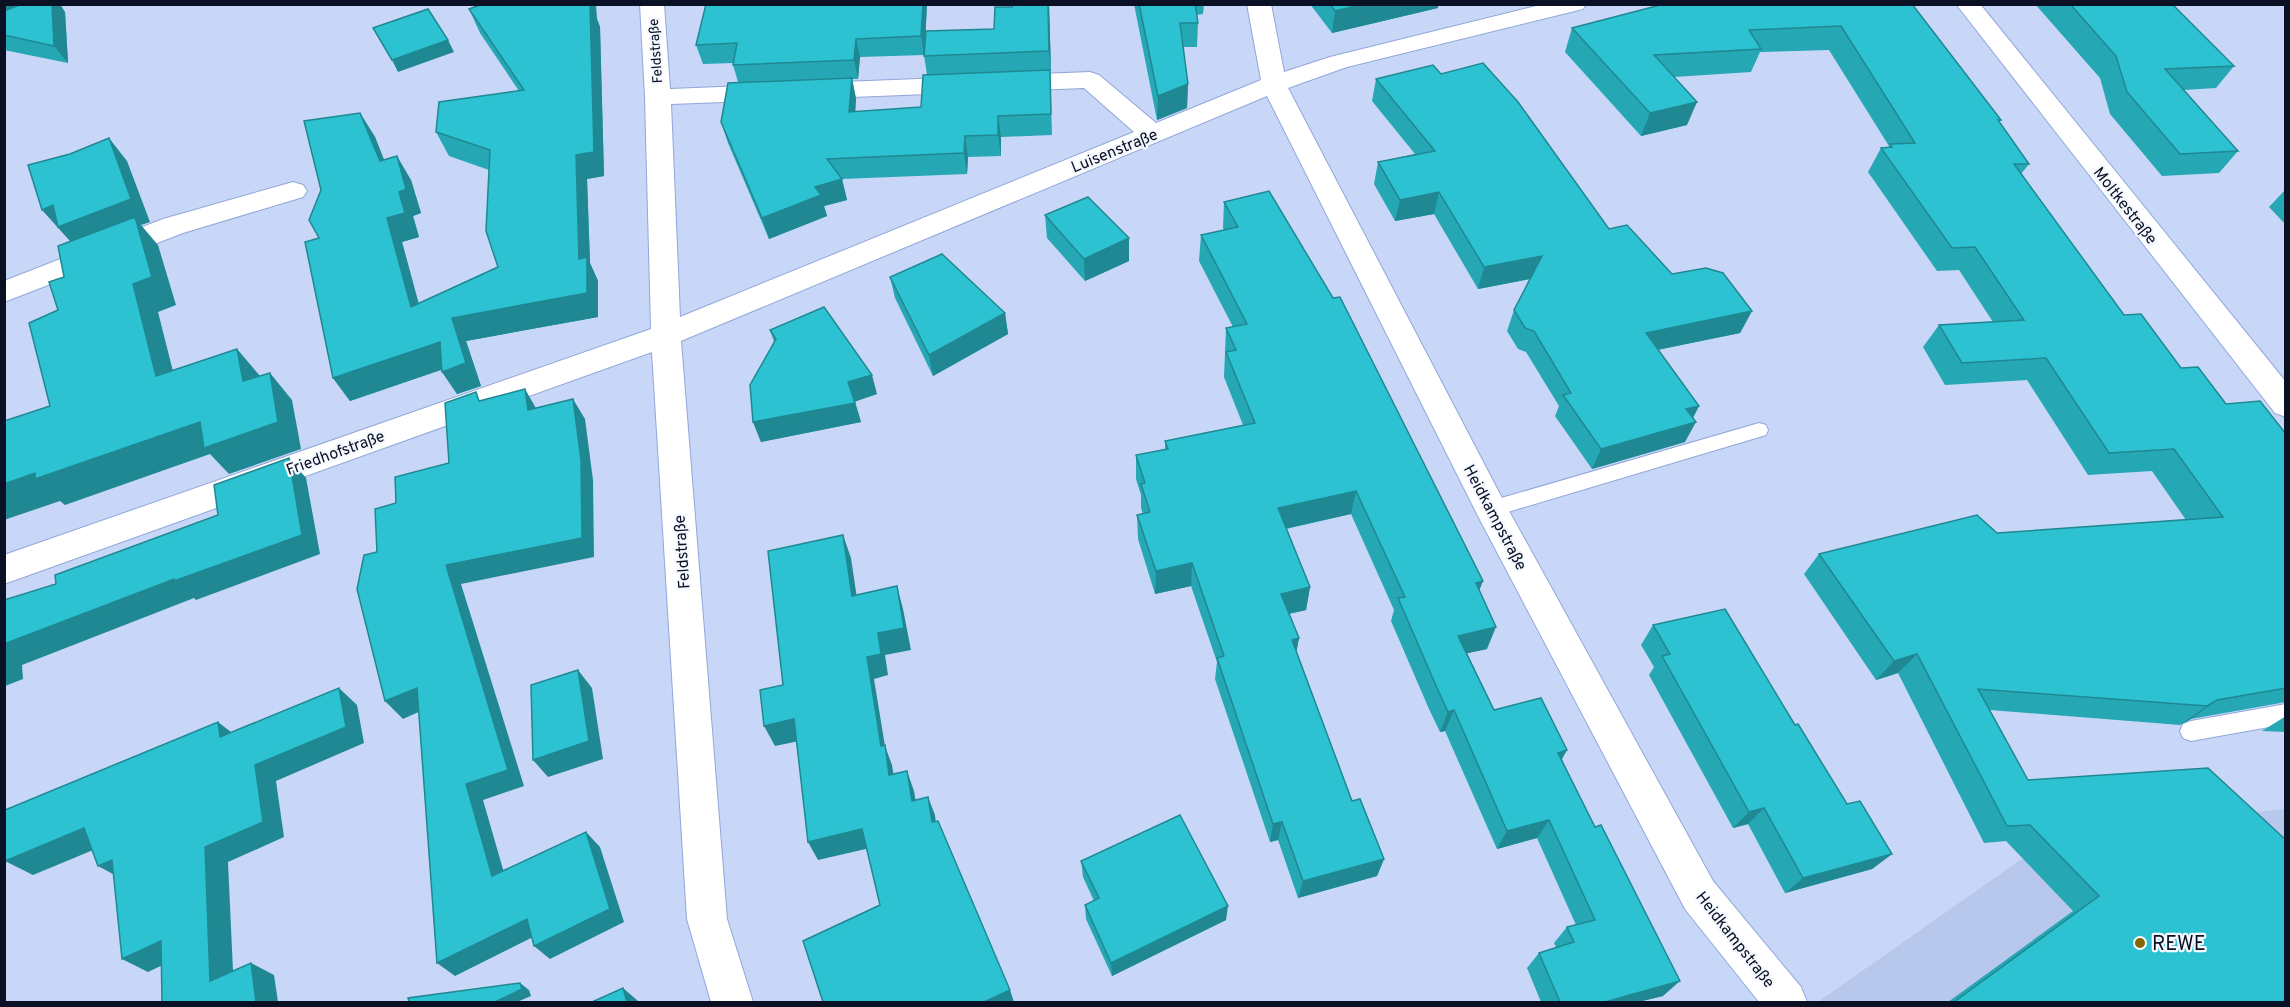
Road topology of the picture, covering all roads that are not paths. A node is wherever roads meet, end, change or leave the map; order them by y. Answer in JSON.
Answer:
{"nodes":[{"id":1,"x":652,"y":4,"type":"edge"},
{"id":2,"x":1258,"y":4,"type":"edge"},
{"id":3,"x":1575,"y":4,"type":"edge"},
{"id":4,"x":1967,"y":4,"type":"edge"},
{"id":5,"x":1274,"y":84,"type":"junction"},
{"id":6,"x":658,"y":97,"type":"junction"},
{"id":7,"x":1153,"y":134,"type":"junction"},
{"id":8,"x":293,"y":191,"type":"dead end"},
{"id":9,"x":4,"y":292,"type":"edge"},
{"id":10,"x":666,"y":335,"type":"junction"},
{"id":11,"x":2277,"y":382,"type":"edge"},
{"id":12,"x":2286,"y":405,"type":"edge"},
{"id":13,"x":1759,"y":430,"type":"dead end"},
{"id":14,"x":1491,"y":509,"type":"junction"},
{"id":15,"x":4,"y":570,"type":"edge"},
{"id":16,"x":2286,"y":714,"type":"edge"},
{"id":17,"x":2191,"y":730,"type":"dead end"},
{"id":18,"x":732,"y":1002,"type":"edge"},
{"id":19,"x":1786,"y":1002,"type":"edge"}],
"edges":[{"from":1,"to":6,"type":"street","name":"Feldstraße"},
{"from":2,"to":5,"type":"street","name":"Heidkampstraße"},
{"from":3,"to":5,"type":"street","name":"Luisenstraße"},
{"from":4,"to":11,"type":"street","name":"Moltkestraße"},
{"from":5,"to":7,"type":"street","name":"Luisenstraße"},
{"from":5,"to":14,"type":"street","name":"Heidkampstraße"},
{"from":6,"to":7,"type":"street","name":"Feldstraße"},
{"from":6,"to":10,"type":"street","name":"Feldstraße"},
{"from":7,"to":10,"type":"street","name":"Luisenstraße"},
{"from":8,"to":9,"type":"street"},
{"from":10,"to":15,"type":"street","name":"Friedhofstraße"},
{"from":10,"to":18,"type":"street","name":"Feldstraße"},
{"from":11,"to":12,"type":"street","name":"Moltkestraße"},
{"from":13,"to":14,"type":"lane"},
{"from":14,"to":19,"type":"street","name":"Heidkampstraße"},
{"from":16,"to":17,"type":"lane"}]}
